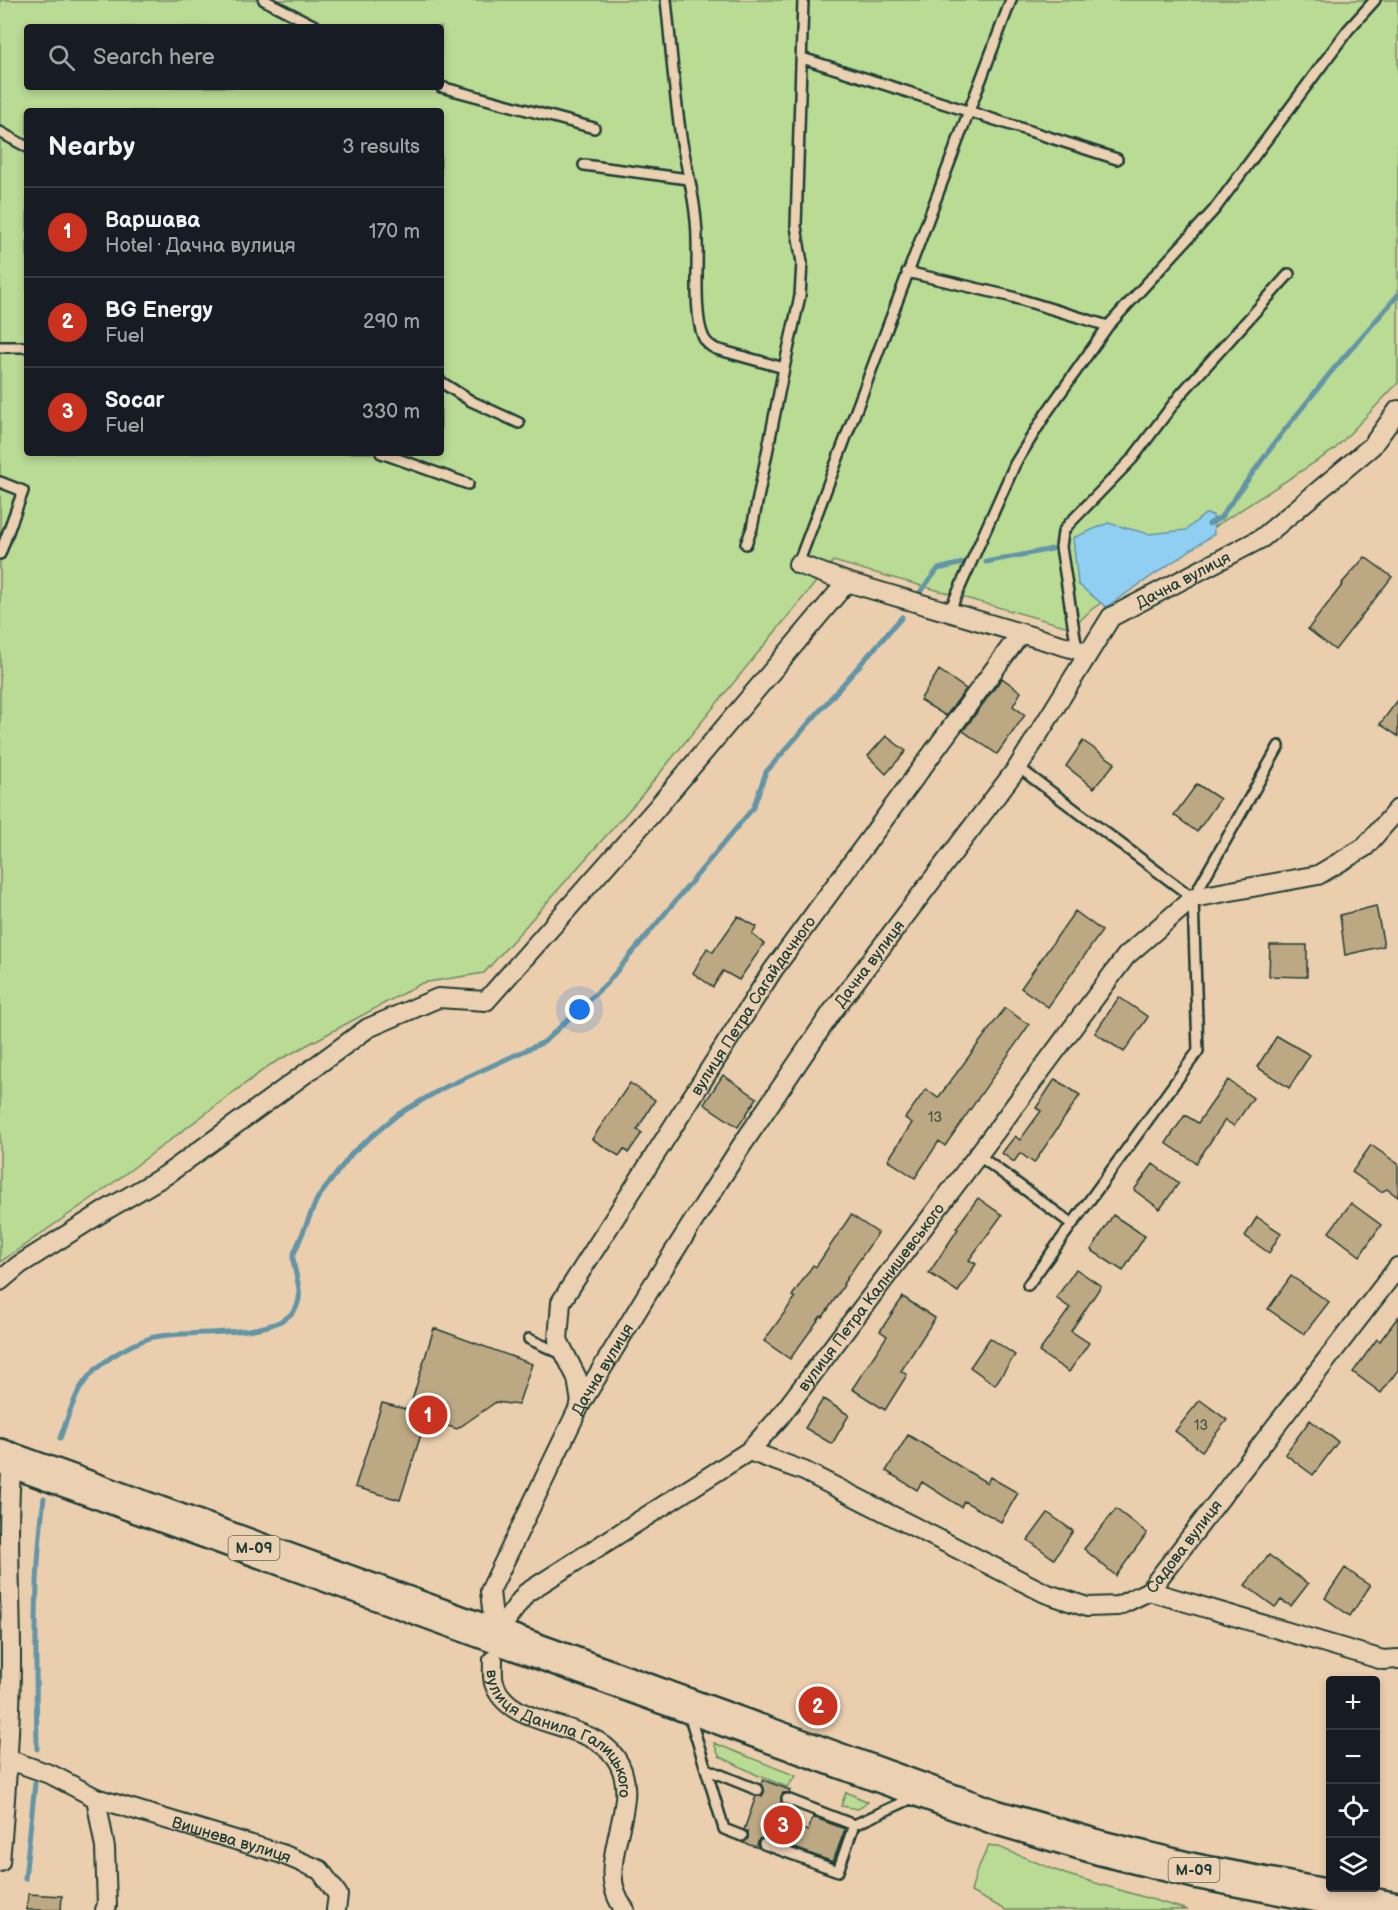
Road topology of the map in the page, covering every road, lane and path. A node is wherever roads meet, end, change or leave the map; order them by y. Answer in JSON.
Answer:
{"nodes":[{"id":1,"x":264,"y":0,"type":"edge"},
{"id":2,"x":666,"y":0,"type":"edge"},
{"id":3,"x":803,"y":0,"type":"edge"},
{"id":4,"x":1011,"y":0,"type":"edge"},
{"id":5,"x":1375,"y":0,"type":"edge"},
{"id":6,"x":311,"y":24,"type":"edge"},
{"id":7,"x":802,"y":58,"type":"junction"},
{"id":8,"x":444,"y":88,"type":"edge"},
{"id":9,"x":968,"y":110,"type":"junction"},
{"id":10,"x":594,"y":129,"type":"dead end"},
{"id":11,"x":0,"y":132,"type":"edge"},
{"id":12,"x":24,"y":145,"type":"edge"},
{"id":13,"x":1117,"y":159,"type":"dead end"},
{"id":14,"x":584,"y":165,"type":"dead end"},
{"id":15,"x":688,"y":178,"type":"junction"},
{"id":16,"x":907,"y":272,"type":"junction"},
{"id":17,"x":1288,"y":274,"type":"dead end"},
{"id":18,"x":1108,"y":326,"type":"junction"},
{"id":19,"x":0,"y":347,"type":"edge"},
{"id":20,"x":24,"y":347,"type":"edge"},
{"id":21,"x":784,"y":368,"type":"junction"},
{"id":22,"x":444,"y":384,"type":"edge"},
{"id":23,"x":1398,"y":410,"type":"edge"},
{"id":24,"x":519,"y":423,"type":"dead end"},
{"id":25,"x":389,"y":456,"type":"edge"},
{"id":26,"x":0,"y":482,"type":"edge"},
{"id":27,"x":468,"y":484,"type":"dead end"},
{"id":28,"x":746,"y":544,"type":"dead end"},
{"id":29,"x":0,"y":554,"type":"edge"},
{"id":30,"x":798,"y":564,"type":"joint"},
{"id":31,"x":847,"y":582,"type":"junction"},
{"id":32,"x":949,"y":612,"type":"junction"},
{"id":33,"x":1021,"y":633,"type":"junction"},
{"id":34,"x":1082,"y":652,"type":"junction"},
{"id":35,"x":1279,"y":746,"type":"dead end"},
{"id":36,"x":1018,"y":767,"type":"junction"},
{"id":37,"x":1398,"y":809,"type":"edge"},
{"id":38,"x":1192,"y":898,"type":"junction"},
{"id":39,"x":978,"y":1155,"type":"junction"},
{"id":40,"x":1072,"y":1224,"type":"junction"},
{"id":41,"x":1398,"y":1267,"type":"edge"},
{"id":42,"x":0,"y":1281,"type":"edge"},
{"id":43,"x":1028,"y":1284,"type":"dead end"},
{"id":44,"x":529,"y":1339,"type":"dead end"},
{"id":45,"x":566,"y":1356,"type":"junction"},
{"id":46,"x":581,"y":1403,"type":"junction"},
{"id":47,"x":749,"y":1451,"type":"junction"},
{"id":48,"x":6,"y":1458,"type":"edge"},
{"id":49,"x":4,"y":1499,"type":"edge"},
{"id":50,"x":1149,"y":1591,"type":"junction"},
{"id":51,"x":494,"y":1648,"type":"junction"},
{"id":52,"x":6,"y":1658,"type":"edge"},
{"id":53,"x":1398,"y":1659,"type":"edge"},
{"id":54,"x":686,"y":1703,"type":"junction"},
{"id":55,"x":10,"y":1760,"type":"junction"},
{"id":56,"x":706,"y":1769,"type":"junction"},
{"id":57,"x":758,"y":1790,"type":"dead end"},
{"id":58,"x":928,"y":1791,"type":"junction"},
{"id":59,"x":96,"y":1798,"type":"junction"},
{"id":60,"x":787,"y":1799,"type":"dead end"},
{"id":61,"x":854,"y":1825,"type":"junction"},
{"id":62,"x":742,"y":1836,"type":"dead end"},
{"id":63,"x":764,"y":1844,"type":"dead end"},
{"id":64,"x":0,"y":1862,"type":"edge"},
{"id":65,"x":105,"y":1910,"type":"edge"},
{"id":66,"x":336,"y":1910,"type":"edge"},
{"id":67,"x":625,"y":1910,"type":"edge"},
{"id":68,"x":1396,"y":1910,"type":"edge"}],
"edges":[{"from":1,"to":6,"type":"lane"},
{"from":2,"to":15,"type":"lane"},
{"from":3,"to":7,"type":"lane"},
{"from":4,"to":9,"type":"lane"},
{"from":5,"to":18,"type":"lane"},
{"from":7,"to":9,"type":"lane"},
{"from":7,"to":21,"type":"lane"},
{"from":8,"to":10,"type":"lane"},
{"from":9,"to":13,"type":"lane"},
{"from":9,"to":16,"type":"lane"},
{"from":11,"to":12,"type":"lane"},
{"from":14,"to":15,"type":"lane"},
{"from":15,"to":21,"type":"lane"},
{"from":16,"to":18,"type":"lane"},
{"from":16,"to":30,"type":"lane"},
{"from":17,"to":34,"type":"lane"},
{"from":18,"to":32,"type":"lane"},
{"from":19,"to":20,"type":"lane"},
{"from":21,"to":28,"type":"lane"},
{"from":22,"to":24,"type":"lane"},
{"from":23,"to":34,"type":"street","name":"Дачна вулиця"},
{"from":25,"to":27,"type":"lane"},
{"from":26,"to":29,"type":"lane"},
{"from":30,"to":31,"type":"street"},
{"from":31,"to":32,"type":"street"},
{"from":31,"to":42,"type":"street"},
{"from":32,"to":33,"type":"street"},
{"from":33,"to":34,"type":"street"},
{"from":33,"to":45,"type":"street","name":"вулиця Петра Сагайдачного"},
{"from":34,"to":36,"type":"street","name":"Дачна вулиця"},
{"from":35,"to":38,"type":"lane"},
{"from":36,"to":38,"type":"lane"},
{"from":36,"to":46,"type":"street","name":"Дачна вулиця"},
{"from":37,"to":38,"type":"street"},
{"from":38,"to":39,"type":"street","name":"вулиця Петра Калнишевського"},
{"from":38,"to":40,"type":"lane"},
{"from":39,"to":40,"type":"lane"},
{"from":39,"to":47,"type":"street","name":"вулиця Петра Калнишевського"},
{"from":40,"to":43,"type":"lane"},
{"from":41,"to":50,"type":"street","name":"Садова вулиця"},
{"from":44,"to":45,"type":"lane"},
{"from":45,"to":46,"type":"street","name":"вулиця Петра Сагайдачного"},
{"from":46,"to":51,"type":"street","name":"Дачна вулиця"},
{"from":47,"to":50,"type":"street","name":"Садова вулиця"},
{"from":47,"to":51,"type":"street","name":"вулиця Петра Калнишевського"},
{"from":48,"to":49,"type":"street"},
{"from":48,"to":51,"type":"highway","number":"М-09"},
{"from":49,"to":52,"type":"street"},
{"from":50,"to":53,"type":"street"},
{"from":51,"to":54,"type":"highway","number":"М-09"},
{"from":51,"to":67,"type":"street","name":"вулиця Данила Галицького"},
{"from":52,"to":55,"type":"street"},
{"from":54,"to":56,"type":"lane"},
{"from":54,"to":58,"type":"highway","number":"М-09"},
{"from":55,"to":59,"type":"street","name":"Вишнева вулиця"},
{"from":55,"to":64,"type":"street"},
{"from":56,"to":57,"type":"lane"},
{"from":56,"to":62,"type":"lane"},
{"from":58,"to":61,"type":"lane"},
{"from":58,"to":68,"type":"highway","number":"М-09"},
{"from":59,"to":65,"type":"street"},
{"from":59,"to":66,"type":"street","name":"Вишнева вулиця"},
{"from":60,"to":61,"type":"lane"},
{"from":61,"to":63,"type":"lane"}]}
